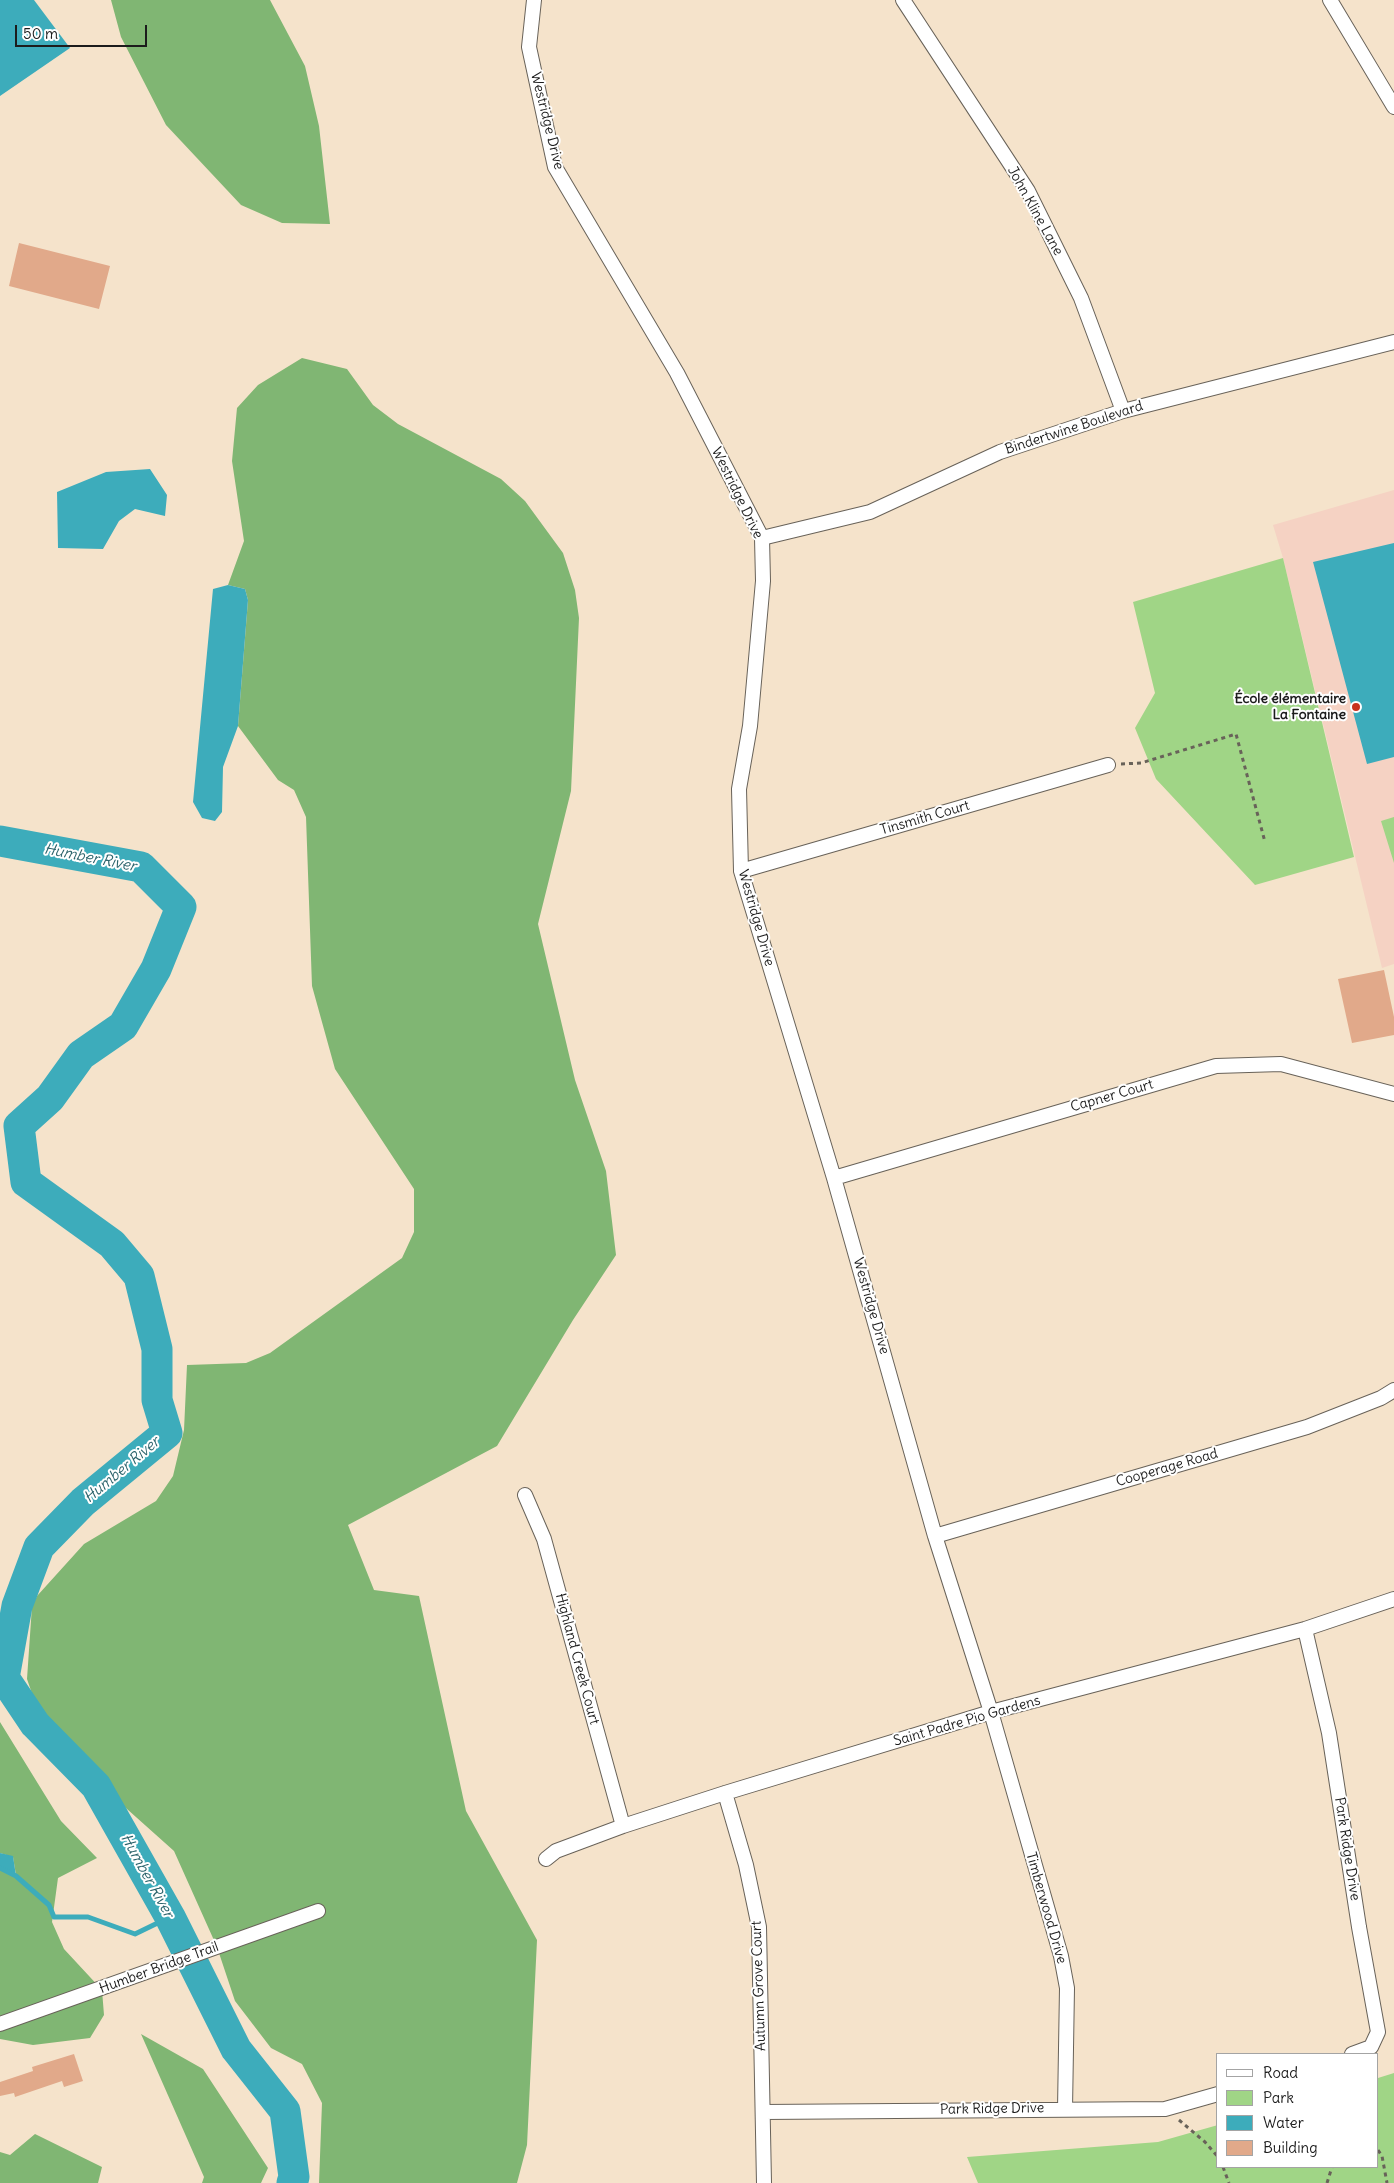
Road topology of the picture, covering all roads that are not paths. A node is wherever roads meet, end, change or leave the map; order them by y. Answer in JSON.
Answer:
{"nodes":[{"id":1,"x":534,"y":0,"type":"edge"},
{"id":2,"x":903,"y":0,"type":"edge"},
{"id":3,"x":1330,"y":0,"type":"edge"},
{"id":4,"x":1394,"y":107,"type":"edge"},
{"id":5,"x":1394,"y":342,"type":"edge"},
{"id":6,"x":1123,"y":411,"type":"junction"},
{"id":7,"x":762,"y":538,"type":"junction"},
{"id":8,"x":1108,"y":765,"type":"road end"},
{"id":9,"x":741,"y":871,"type":"junction"},
{"id":10,"x":1394,"y":1094,"type":"edge"},
{"id":11,"x":834,"y":1178,"type":"junction"},
{"id":12,"x":1394,"y":1390,"type":"edge"},
{"id":13,"x":525,"y":1495,"type":"dead end"},
{"id":14,"x":935,"y":1536,"type":"junction"},
{"id":15,"x":1394,"y":1599,"type":"edge"},
{"id":16,"x":1305,"y":1629,"type":"junction"},
{"id":17,"x":991,"y":1712,"type":"junction"},
{"id":18,"x":726,"y":1793,"type":"junction"},
{"id":19,"x":623,"y":1826,"type":"junction"},
{"id":20,"x":546,"y":1859,"type":"dead end"},
{"id":21,"x":318,"y":1911,"type":"dead end"},
{"id":22,"x":0,"y":2024,"type":"edge"},
{"id":23,"x":1355,"y":2053,"type":"edge"},
{"id":24,"x":1216,"y":2095,"type":"edge"},
{"id":25,"x":1065,"y":2109,"type":"junction"},
{"id":26,"x":763,"y":2112,"type":"junction"},
{"id":27,"x":764,"y":2183,"type":"edge"}],
"edges":[{"from":1,"to":7,"type":"street","name":"Westridge Drive"},
{"from":2,"to":6,"type":"street","name":"John Kline Lane"},
{"from":3,"to":4,"type":"street"},
{"from":5,"to":6,"type":"street","name":"Bindertwine Boulevard"},
{"from":6,"to":7,"type":"street","name":"Bindertwine Boulevard"},
{"from":7,"to":9,"type":"street","name":"Westridge Drive"},
{"from":8,"to":9,"type":"street","name":"Tinsmith Court"},
{"from":9,"to":11,"type":"street","name":"Westridge Drive"},
{"from":10,"to":11,"type":"street","name":"Capner Court"},
{"from":11,"to":14,"type":"street","name":"Westridge Drive"},
{"from":12,"to":14,"type":"street","name":"Cooperage Road"},
{"from":13,"to":19,"type":"street","name":"Highland Creek Court"},
{"from":14,"to":17,"type":"street","name":"Westridge Drive"},
{"from":15,"to":16,"type":"street","name":"Saint Padre Pio Gardens"},
{"from":16,"to":17,"type":"street","name":"Saint Padre Pio Gardens"},
{"from":16,"to":23,"type":"street","name":"Park Ridge Drive"},
{"from":17,"to":18,"type":"street","name":"Saint Padre Pio Gardens"},
{"from":17,"to":25,"type":"street","name":"Timberwood Drive"},
{"from":18,"to":19,"type":"street","name":"Saint Padre Pio Gardens"},
{"from":18,"to":26,"type":"street","name":"Autumn Grove Court"},
{"from":19,"to":20,"type":"street","name":"Saint Padre Pio Gardens"},
{"from":21,"to":22,"type":"street","name":"Humber Bridge Trail"},
{"from":24,"to":25,"type":"street","name":"Park Ridge Drive"},
{"from":25,"to":26,"type":"street","name":"Park Ridge Drive"},
{"from":26,"to":27,"type":"street","name":"Autumn Grove Court"}]}
